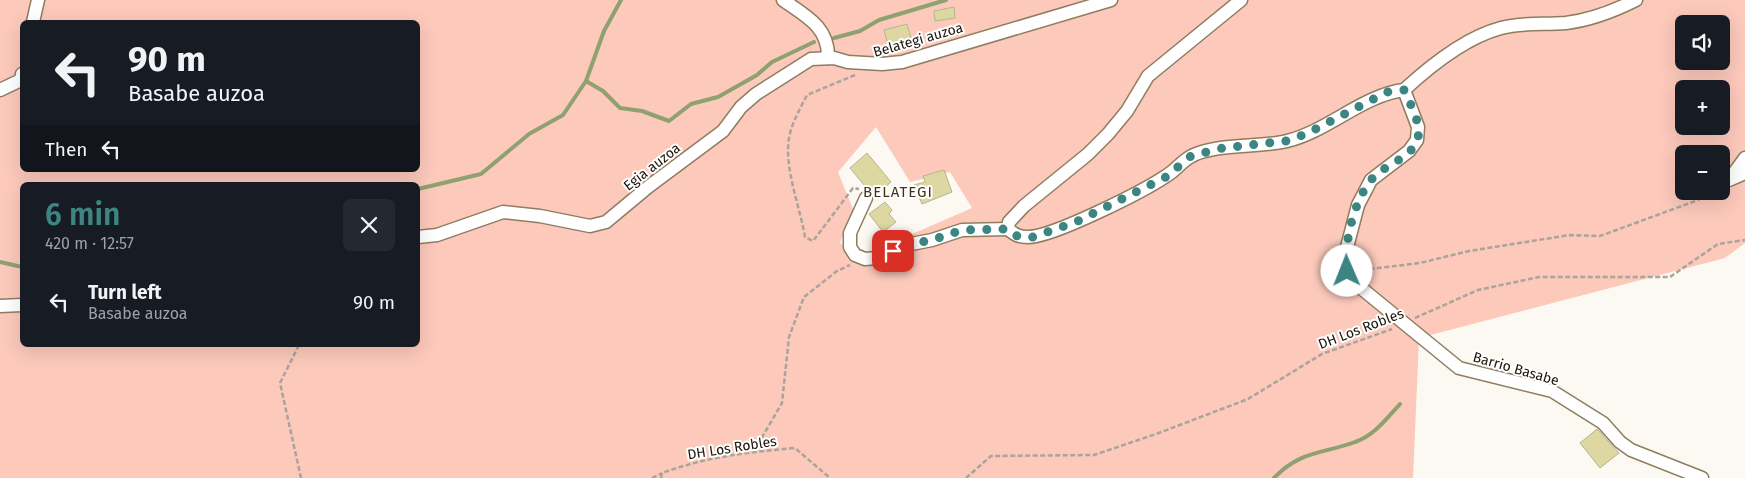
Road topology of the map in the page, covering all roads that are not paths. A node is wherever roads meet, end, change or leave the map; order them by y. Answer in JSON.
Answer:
{"nodes":[{"id":1,"x":38,"y":0,"type":"edge"},
{"id":2,"x":783,"y":0,"type":"edge"},
{"id":3,"x":1111,"y":0,"type":"edge"},
{"id":4,"x":1241,"y":0,"type":"edge"},
{"id":5,"x":1636,"y":0,"type":"edge"},
{"id":6,"x":33,"y":20,"type":"edge"},
{"id":7,"x":828,"y":58,"type":"junction"},
{"id":8,"x":882,"y":64,"type":"joint"},
{"id":9,"x":20,"y":81,"type":"edge"},
{"id":10,"x":0,"y":90,"type":"edge"},
{"id":11,"x":1404,"y":90,"type":"junction"},
{"id":12,"x":1745,"y":158,"type":"edge"},
{"id":13,"x":1745,"y":173,"type":"edge"},
{"id":14,"x":866,"y":198,"type":"road end"},
{"id":15,"x":1008,"y":229,"type":"junction"},
{"id":16,"x":420,"y":237,"type":"edge"},
{"id":17,"x":20,"y":305,"type":"edge"},
{"id":18,"x":0,"y":306,"type":"edge"},
{"id":19,"x":1702,"y":478,"type":"edge"}],
"edges":[{"from":1,"to":6,"type":"lane"},
{"from":2,"to":7,"type":"lane"},
{"from":3,"to":8,"type":"lane","name":"Belategi auzoa"},
{"from":4,"to":15,"type":"lane"},
{"from":5,"to":11,"type":"lane"},
{"from":7,"to":8,"type":"lane","name":"Egia auzoa"},
{"from":7,"to":16,"type":"lane","name":"Egia auzoa"},
{"from":9,"to":10,"type":"lane"},
{"from":11,"to":15,"type":"lane"},
{"from":11,"to":19,"type":"lane","name":"Barrio Basabe"},
{"from":12,"to":13,"type":"lane"},
{"from":14,"to":15,"type":"lane"},
{"from":17,"to":18,"type":"lane"}]}
